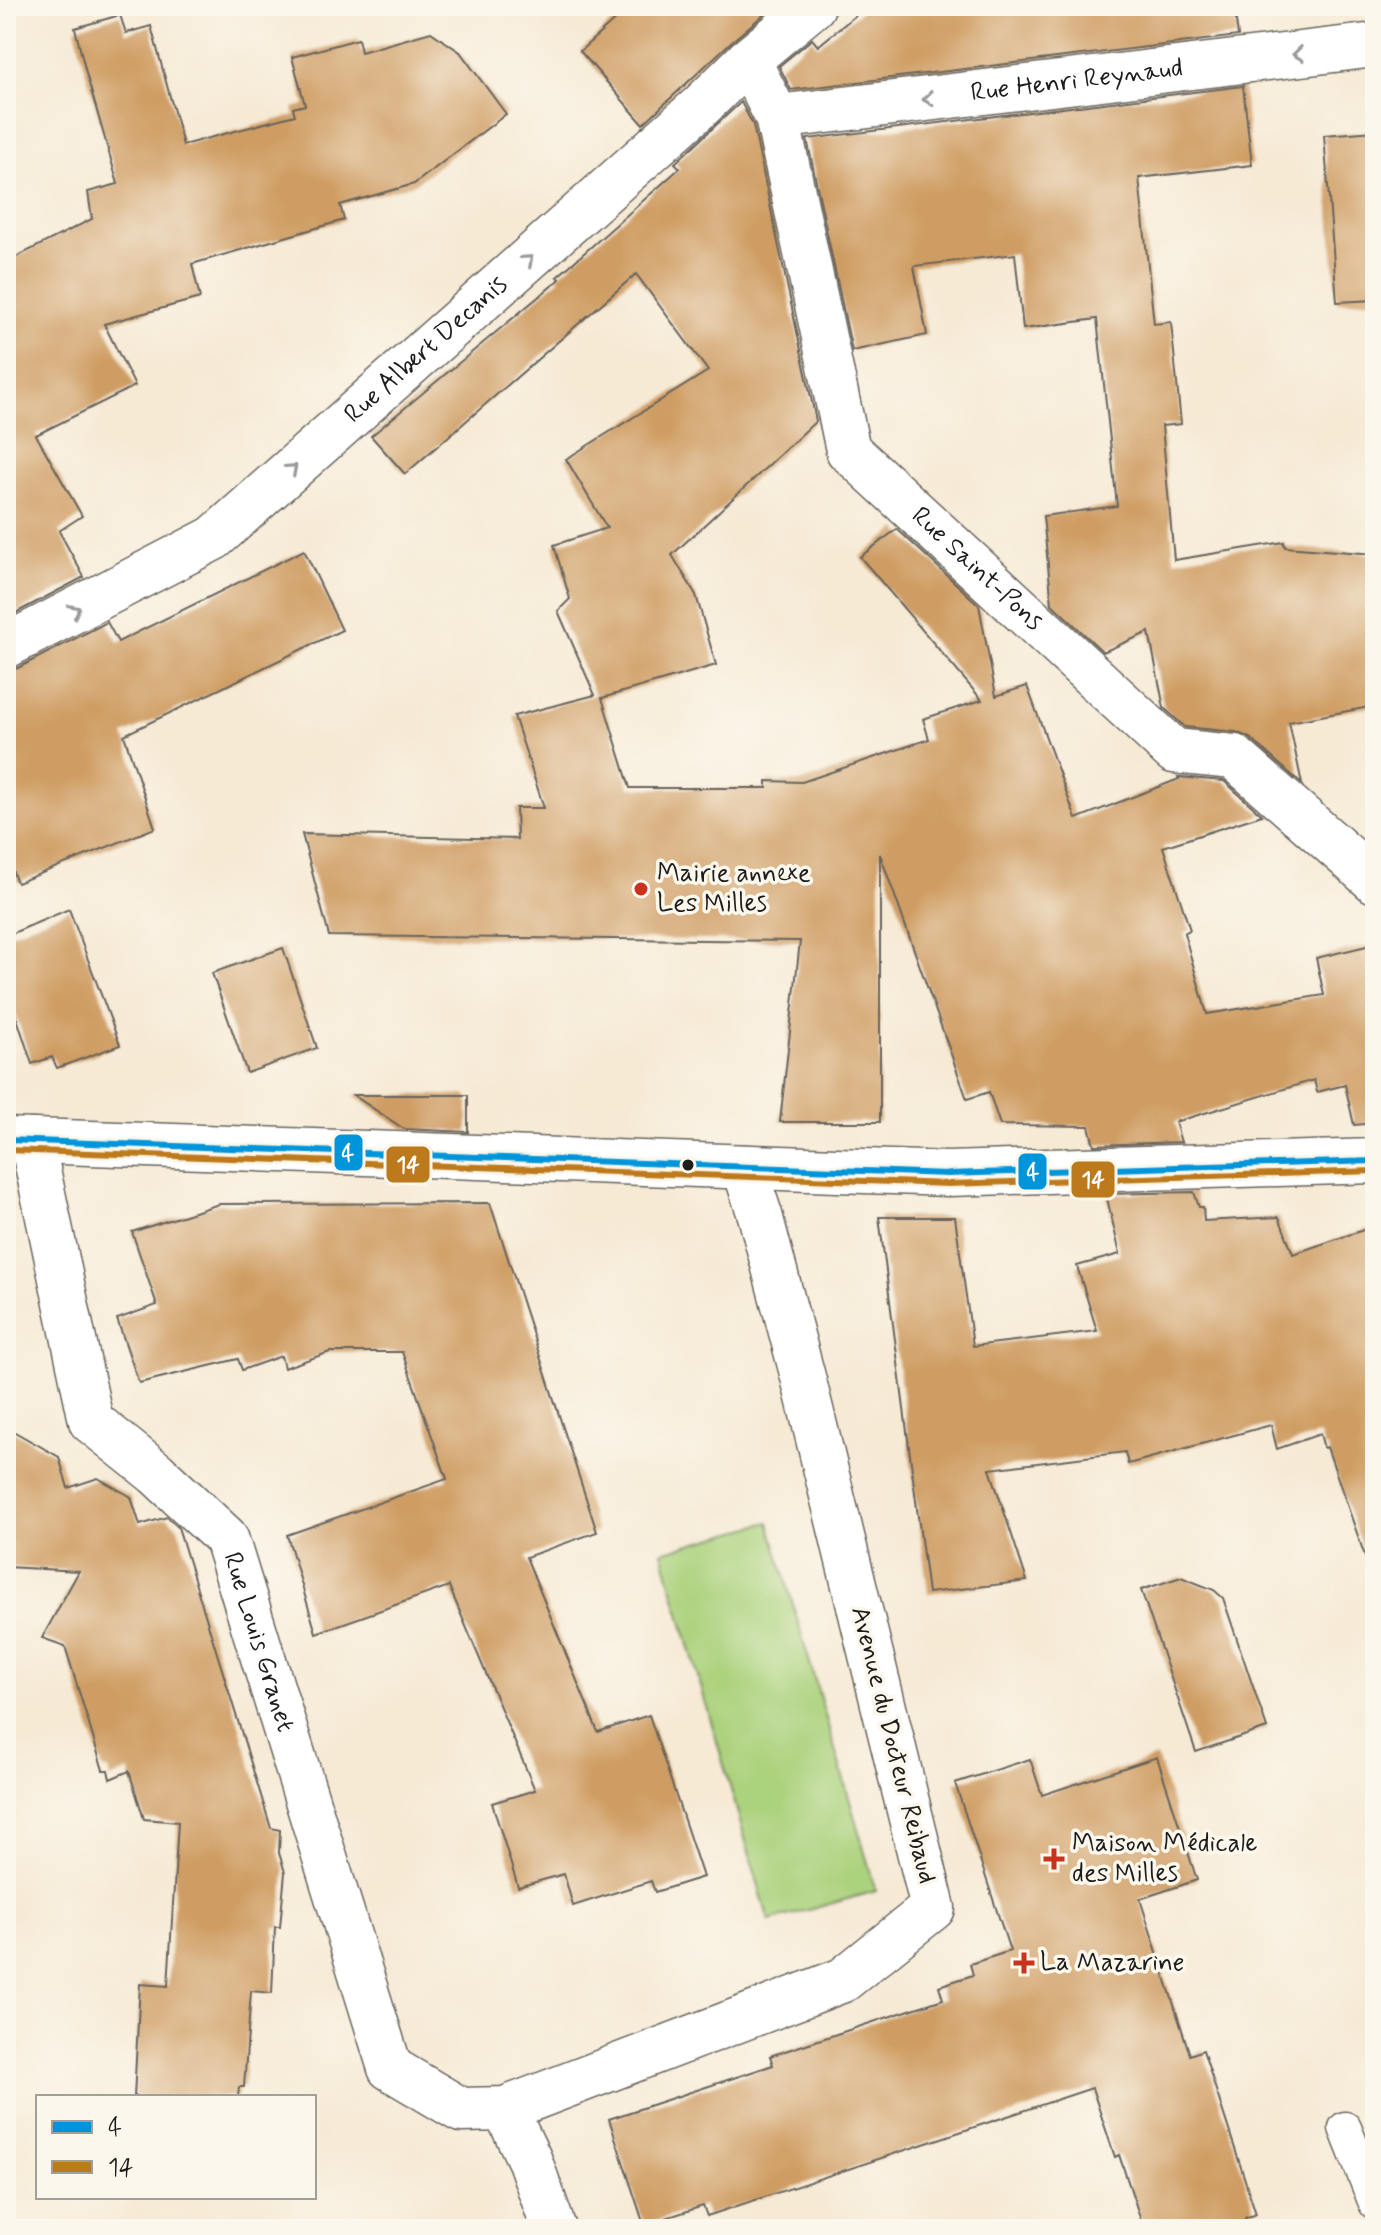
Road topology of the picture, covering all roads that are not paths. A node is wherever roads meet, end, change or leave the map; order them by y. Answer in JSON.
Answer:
{"nodes":[{"id":1,"x":813,"y":6,"type":"edge"},
{"id":2,"x":1375,"y":45,"type":"edge"},
{"id":3,"x":748,"y":60,"type":"junction"},
{"id":4,"x":777,"y":117,"type":"junction"},
{"id":5,"x":6,"y":646,"type":"edge"},
{"id":6,"x":1375,"y":881,"type":"edge"},
{"id":7,"x":19,"y":1141,"type":"edge"},
{"id":8,"x":1375,"y":1161,"type":"edge"},
{"id":9,"x":744,"y":1167,"type":"junction"},
{"id":10,"x":505,"y":2109,"type":"junction"},
{"id":11,"x":1345,"y":2128,"type":"dead end"},
{"id":12,"x":1375,"y":2203,"type":"edge"},
{"id":13,"x":554,"y":2229,"type":"edge"}],
"edges":[{"from":1,"to":3,"type":"street","name":"Rue Albert Decanis"},
{"from":2,"to":4,"type":"street","name":"Rue Henri Reynaud","one_way":true},
{"from":3,"to":4,"type":"street","name":"Rue Saint-Pons"},
{"from":5,"to":3,"type":"street","name":"Rue Albert Decanis","one_way":true},
{"from":4,"to":6,"type":"street","name":"Rue Saint-Pons"},
{"from":7,"to":9,"type":"street"},
{"from":7,"to":10,"type":"street","name":"Rue Louis Granet"},
{"from":8,"to":9,"type":"street"},
{"from":9,"to":10,"type":"street","name":"Avenue du Docteur Reibaud"},
{"from":10,"to":13,"type":"street"},
{"from":11,"to":12,"type":"lane"}]}
